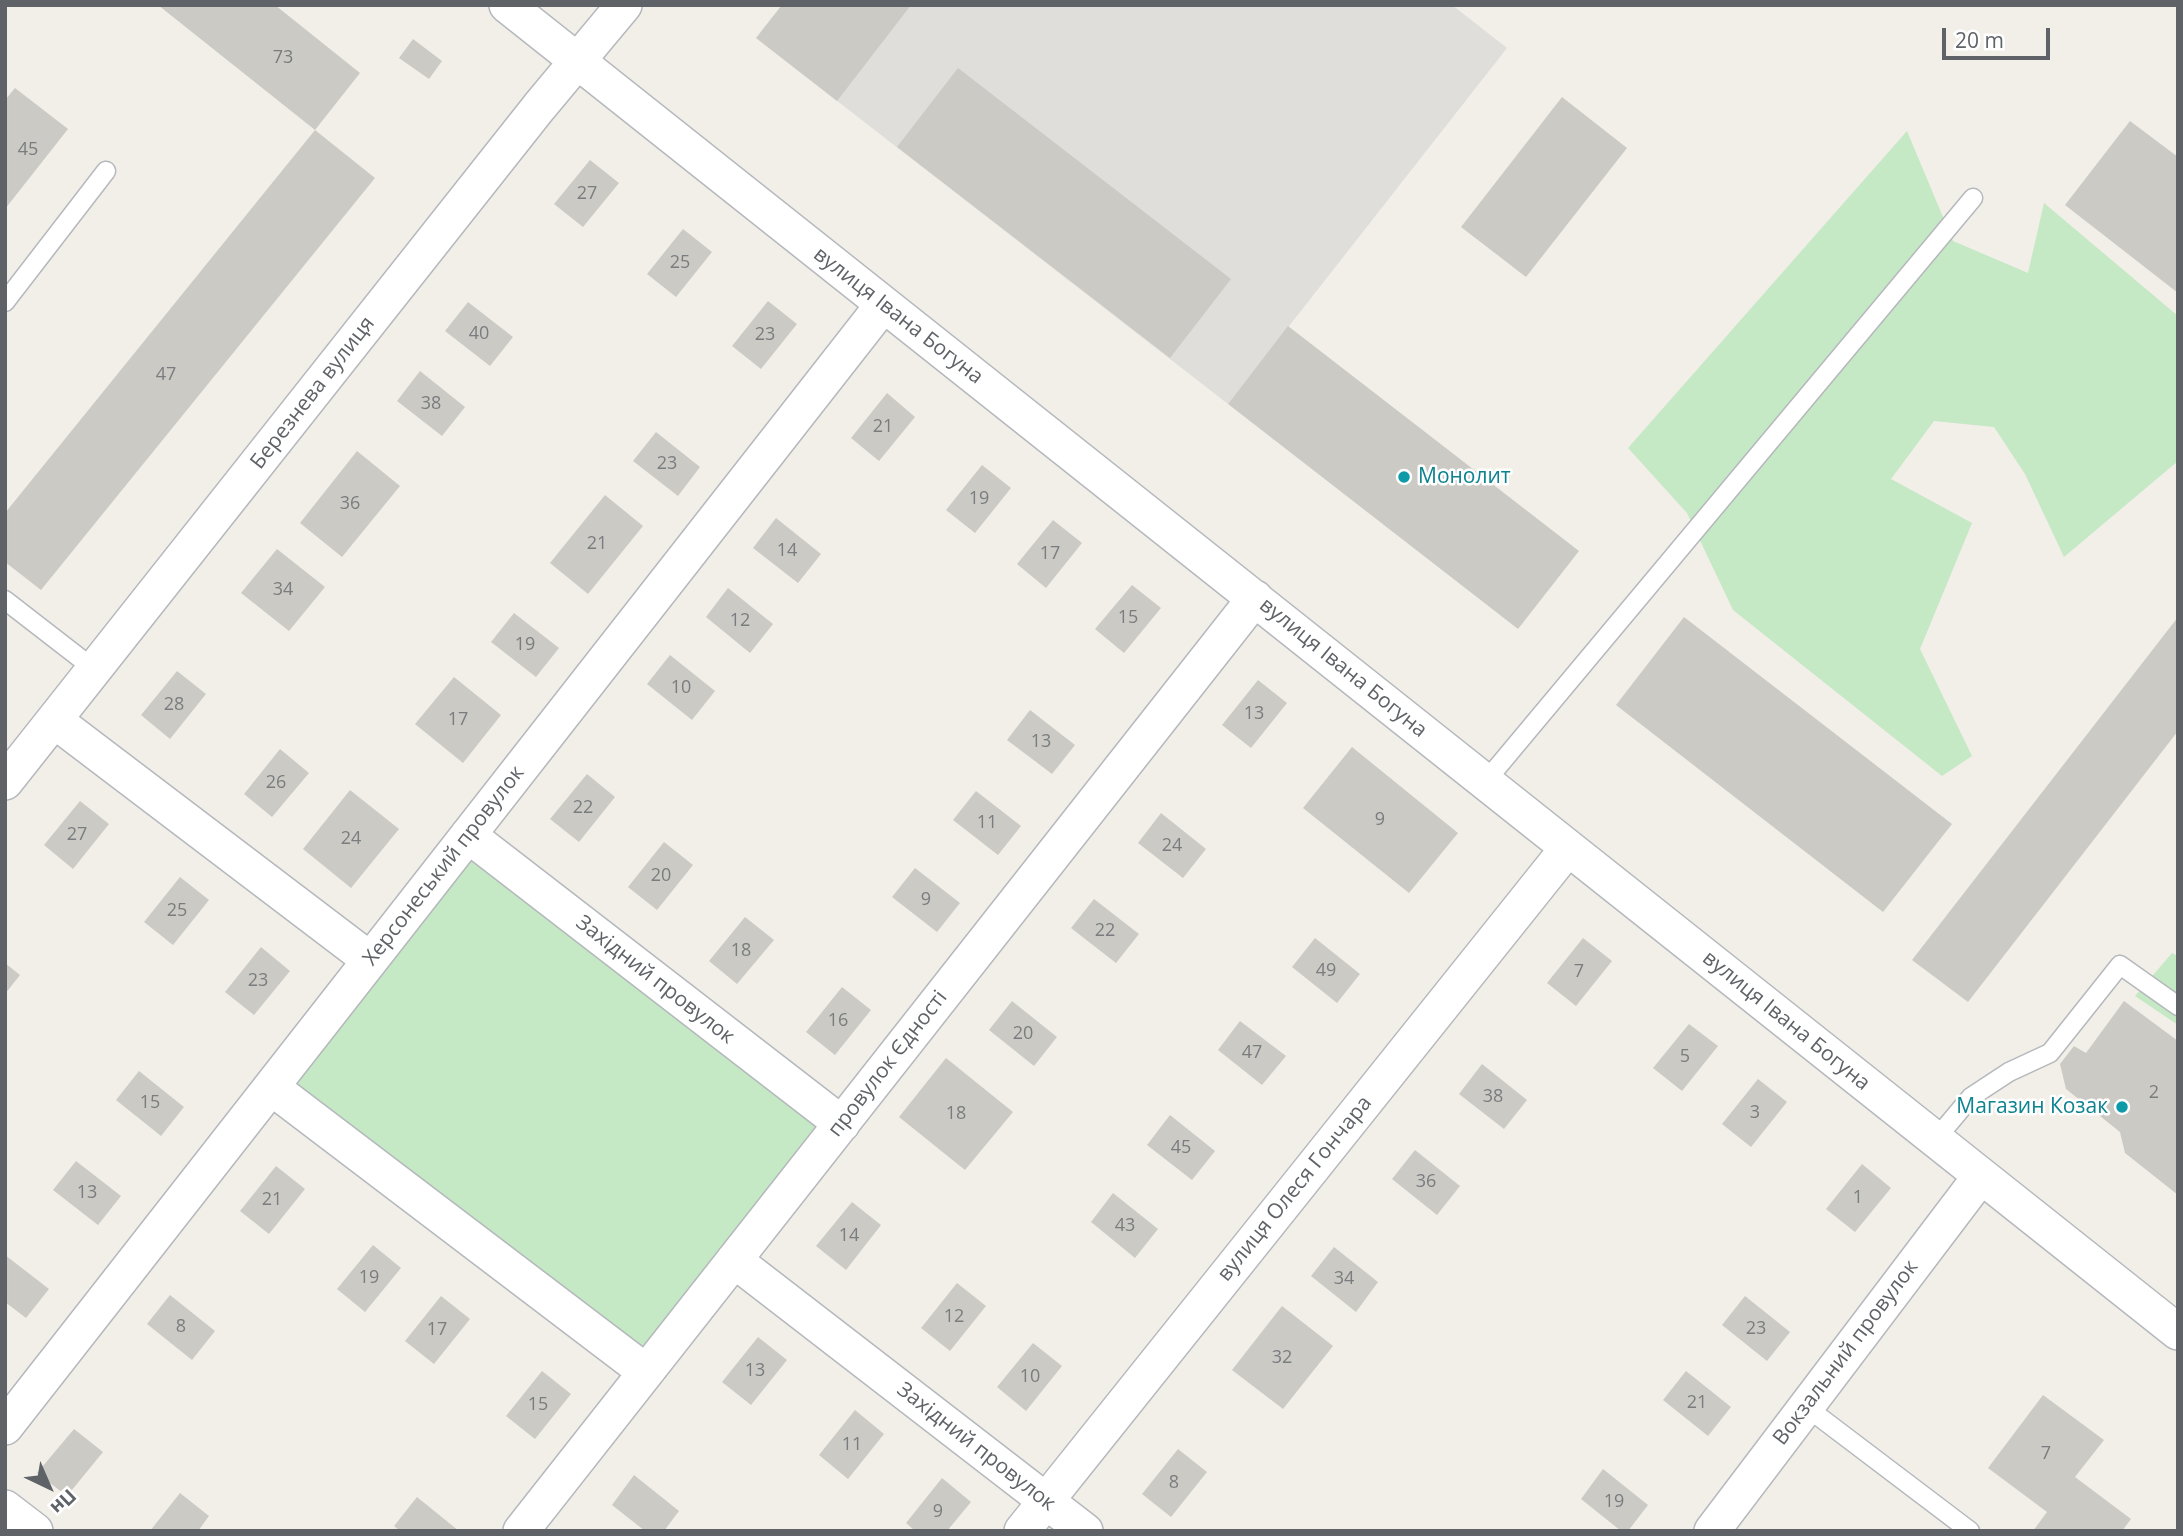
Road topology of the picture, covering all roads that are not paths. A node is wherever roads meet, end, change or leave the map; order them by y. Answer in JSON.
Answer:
{"nodes":[{"id":1,"x":507,"y":5,"type":"edge"},
{"id":2,"x":624,"y":5,"type":"edge"},
{"id":3,"x":577,"y":61,"type":"junction"},
{"id":4,"x":106,"y":171,"type":"dead end"},
{"id":5,"x":1973,"y":198,"type":"dead end"},
{"id":6,"x":5,"y":302,"type":"edge"},
{"id":7,"x":883,"y":305,"type":"junction"},
{"id":8,"x":1255,"y":598,"type":"junction"},
{"id":9,"x":5,"y":600,"type":"edge"},
{"id":10,"x":94,"y":669,"type":"junction"},
{"id":11,"x":54,"y":720,"type":"junction"},
{"id":12,"x":5,"y":782,"type":"edge"},
{"id":13,"x":1485,"y":782,"type":"junction"},
{"id":14,"x":468,"y":835,"type":"junction"},
{"id":15,"x":1568,"y":848,"type":"junction"},
{"id":16,"x":370,"y":960,"type":"junction"},
{"id":17,"x":2178,"y":1006,"type":"edge"},
{"id":18,"x":271,"y":1087,"type":"junction"},
{"id":19,"x":842,"y":1124,"type":"junction"},
{"id":20,"x":1935,"y":1140,"type":"junction"},
{"id":21,"x":1981,"y":1176,"type":"junction"},
{"id":22,"x":734,"y":1260,"type":"junction"},
{"id":23,"x":2178,"y":1332,"type":"edge"},
{"id":24,"x":646,"y":1372,"type":"junction"},
{"id":25,"x":1805,"y":1406,"type":"junction"},
{"id":26,"x":5,"y":1427,"type":"edge"},
{"id":27,"x":1046,"y":1500,"type":"junction"},
{"id":28,"x":5,"y":1508,"type":"edge"},
{"id":29,"x":34,"y":1531,"type":"edge"},
{"id":30,"x":522,"y":1531,"type":"edge"},
{"id":31,"x":1022,"y":1531,"type":"edge"},
{"id":32,"x":1084,"y":1531,"type":"edge"},
{"id":33,"x":1712,"y":1531,"type":"edge"},
{"id":34,"x":1970,"y":1531,"type":"edge"}],
"edges":[{"from":1,"to":3,"type":"street","name":"вулиця Івана Богуна"},
{"from":2,"to":3,"type":"street","name":"Березнева вулиця"},
{"from":3,"to":7,"type":"street","name":"вулиця Івана Богуна"},
{"from":3,"to":10,"type":"street","name":"Березнева вулиця"},
{"from":4,"to":6,"type":"lane"},
{"from":5,"to":13,"type":"lane"},
{"from":7,"to":8,"type":"street","name":"вулиця Івана Богуна"},
{"from":7,"to":14,"type":"street","name":"Херсонеський провулок"},
{"from":8,"to":13,"type":"street","name":"вулиця Івана Богуна"},
{"from":8,"to":19,"type":"street","name":"провулок Єдності"},
{"from":9,"to":10,"type":"lane"},
{"from":10,"to":11,"type":"street","name":"Березнева вулиця"},
{"from":11,"to":12,"type":"street","name":"Березнева вулиця"},
{"from":11,"to":16,"type":"street"},
{"from":13,"to":15,"type":"street","name":"вулиця Івана Богуна"},
{"from":14,"to":16,"type":"street","name":"Херсонеський провулок"},
{"from":14,"to":19,"type":"street","name":"Західний провулок"},
{"from":15,"to":20,"type":"street","name":"вулиця Івана Богуна"},
{"from":15,"to":27,"type":"street","name":"вулиця Олеся Гончара"},
{"from":16,"to":18,"type":"street","name":"Херсонеський провулок"},
{"from":17,"to":20,"type":"lane"},
{"from":18,"to":24,"type":"street"},
{"from":18,"to":26,"type":"street","name":"Херсонеський провулок"},
{"from":19,"to":22,"type":"street","name":"провулок Єдності"},
{"from":20,"to":21,"type":"street","name":"вулиця Івана Богуна"},
{"from":21,"to":23,"type":"street","name":"вулиця Івана Богуна"},
{"from":21,"to":25,"type":"street","name":"Вокзальний провулок"},
{"from":22,"to":24,"type":"street","name":"провулок Єдності"},
{"from":22,"to":27,"type":"street","name":"Західний провулок"},
{"from":24,"to":30,"type":"street","name":"провулок Єдності"},
{"from":25,"to":33,"type":"street","name":"Вокзальний провулок"},
{"from":25,"to":34,"type":"lane"},
{"from":27,"to":31,"type":"street","name":"вулиця Олеся Гончара"},
{"from":27,"to":32,"type":"street","name":"Західний провулок"},
{"from":28,"to":29,"type":"street"}]}
